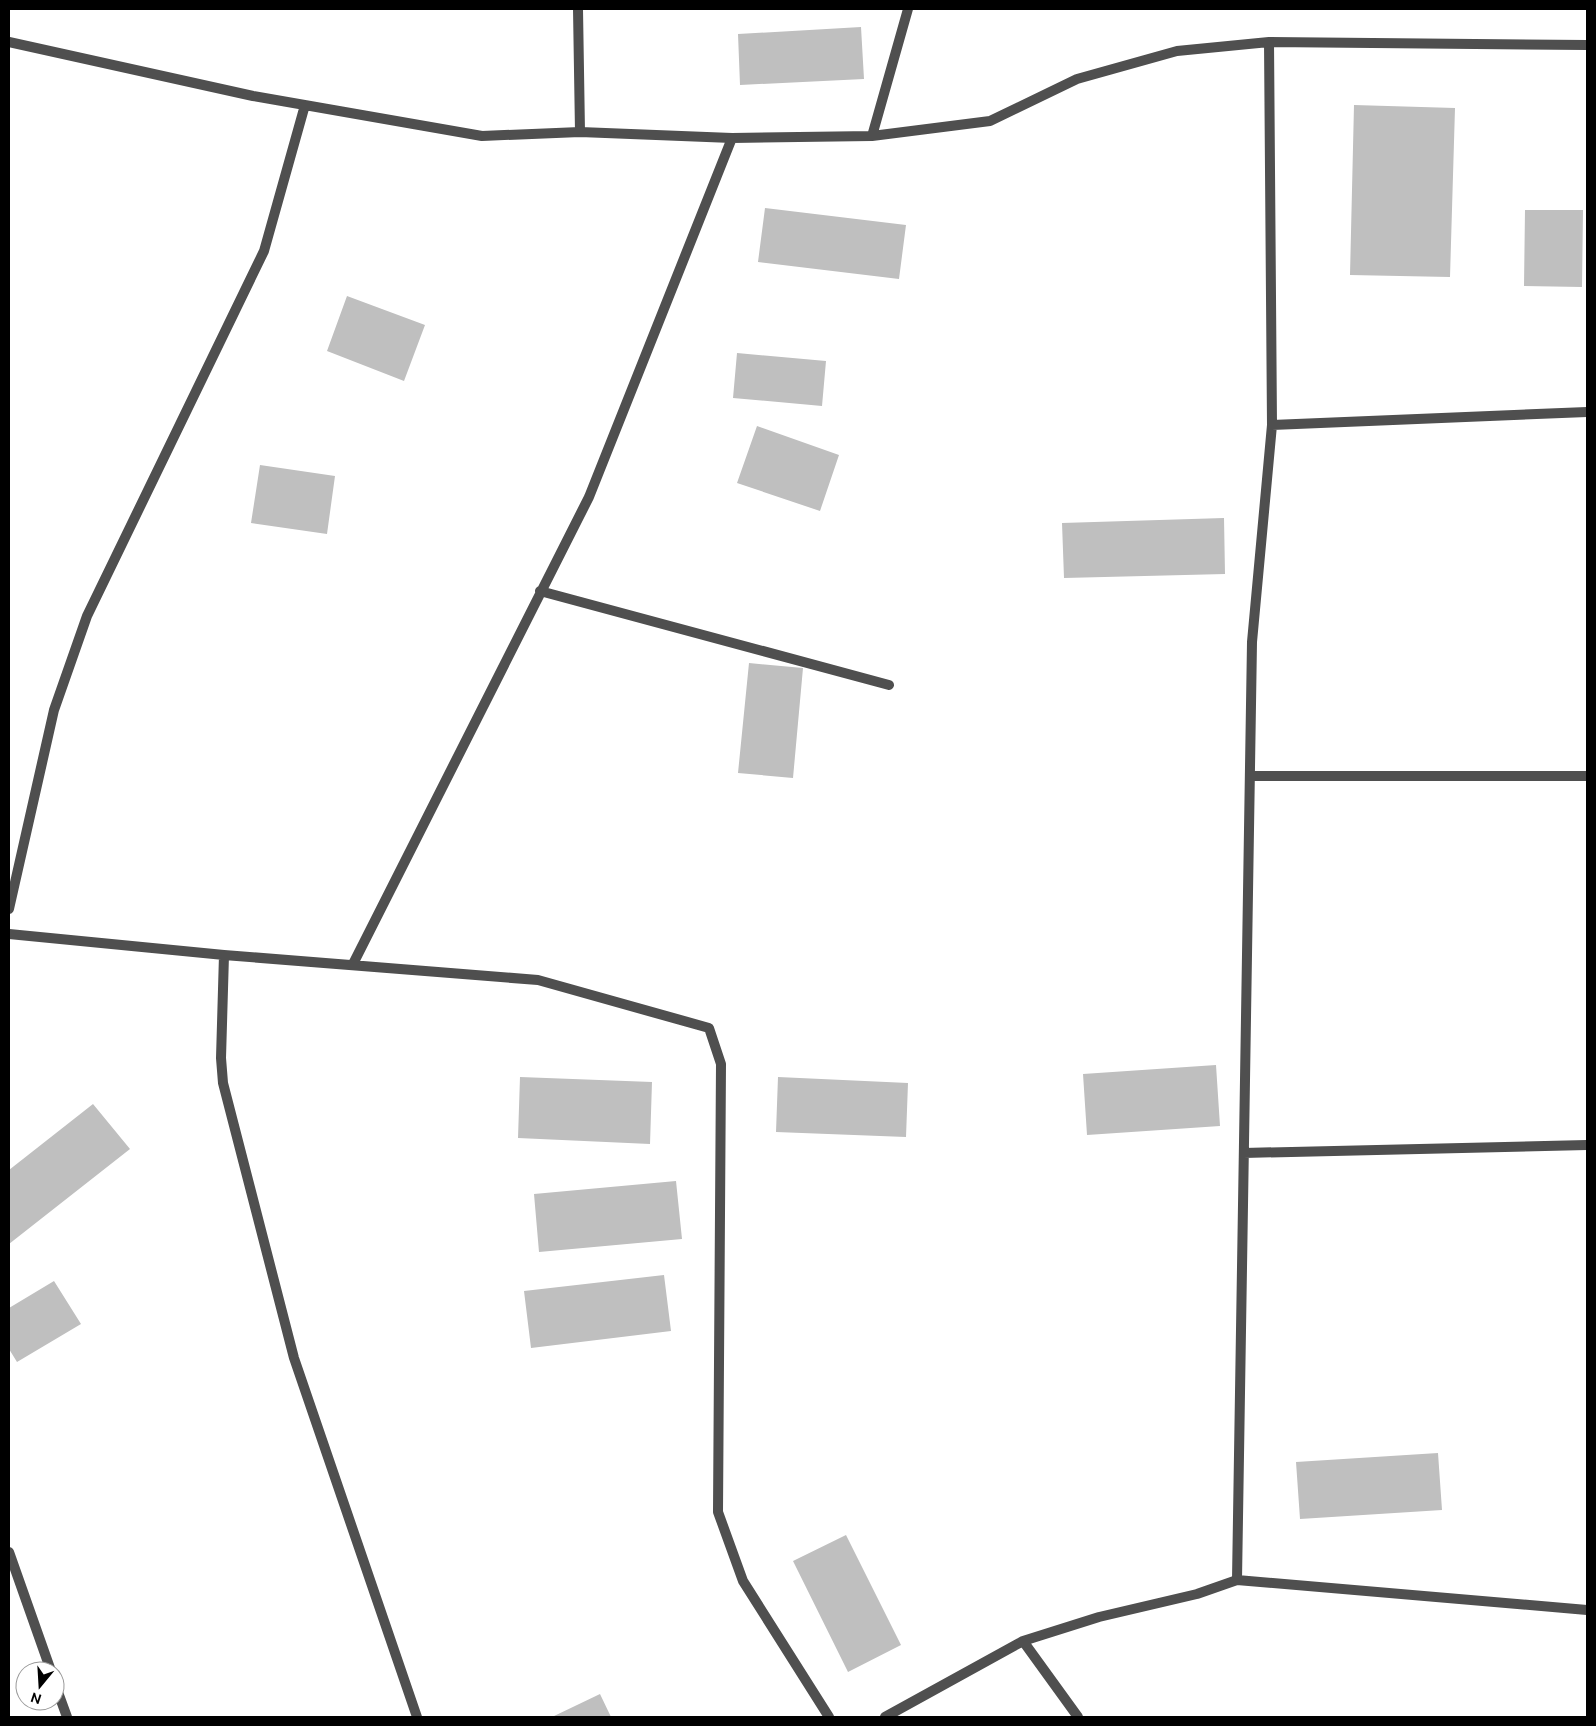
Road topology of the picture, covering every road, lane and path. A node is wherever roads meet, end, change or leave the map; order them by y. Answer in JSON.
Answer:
{"nodes":[{"id":1,"x":578,"y":9,"type":"edge"},
{"id":2,"x":908,"y":9,"type":"edge"},
{"id":3,"x":9,"y":42,"type":"edge"},
{"id":4,"x":1269,"y":42,"type":"junction"},
{"id":5,"x":1587,"y":45,"type":"edge"},
{"id":6,"x":305,"y":106,"type":"junction"},
{"id":7,"x":580,"y":132,"type":"junction"},
{"id":8,"x":872,"y":136,"type":"junction"},
{"id":9,"x":732,"y":138,"type":"junction"},
{"id":10,"x":1587,"y":412,"type":"edge"},
{"id":11,"x":1272,"y":425,"type":"junction"},
{"id":12,"x":540,"y":591,"type":"junction"},
{"id":13,"x":889,"y":685,"type":"dead end"},
{"id":14,"x":1250,"y":776,"type":"junction"},
{"id":15,"x":1587,"y":776,"type":"edge"},
{"id":16,"x":9,"y":908,"type":"edge"},
{"id":17,"x":9,"y":934,"type":"edge"},
{"id":18,"x":224,"y":955,"type":"junction"},
{"id":19,"x":353,"y":964,"type":"junction"},
{"id":20,"x":1587,"y":1145,"type":"edge"},
{"id":21,"x":1244,"y":1153,"type":"junction"},
{"id":22,"x":9,"y":1552,"type":"edge"},
{"id":23,"x":1237,"y":1580,"type":"junction"},
{"id":24,"x":1587,"y":1610,"type":"edge"},
{"id":25,"x":1022,"y":1641,"type":"junction"},
{"id":26,"x":47,"y":1661,"type":"edge"},
{"id":27,"x":417,"y":1717,"type":"edge"},
{"id":28,"x":829,"y":1717,"type":"edge"},
{"id":29,"x":885,"y":1717,"type":"edge"},
{"id":30,"x":1078,"y":1717,"type":"edge"}],
"edges":[{"from":1,"to":7,"type":"street"},
{"from":2,"to":8,"type":"street"},
{"from":3,"to":6,"type":"street"},
{"from":4,"to":5,"type":"street"},
{"from":4,"to":8,"type":"street"},
{"from":4,"to":11,"type":"street"},
{"from":6,"to":7,"type":"street"},
{"from":6,"to":16,"type":"street"},
{"from":7,"to":9,"type":"street"},
{"from":8,"to":9,"type":"street"},
{"from":9,"to":12,"type":"street"},
{"from":10,"to":11,"type":"street"},
{"from":11,"to":14,"type":"street"},
{"from":12,"to":13,"type":"street"},
{"from":12,"to":19,"type":"street"},
{"from":14,"to":15,"type":"street"},
{"from":14,"to":21,"type":"street"},
{"from":17,"to":18,"type":"street"},
{"from":18,"to":19,"type":"street"},
{"from":18,"to":27,"type":"street"},
{"from":19,"to":28,"type":"street"},
{"from":20,"to":21,"type":"street"},
{"from":21,"to":23,"type":"street"},
{"from":22,"to":26,"type":"street"},
{"from":23,"to":24,"type":"street"},
{"from":23,"to":25,"type":"street"},
{"from":25,"to":29,"type":"street"},
{"from":25,"to":30,"type":"street"}]}
